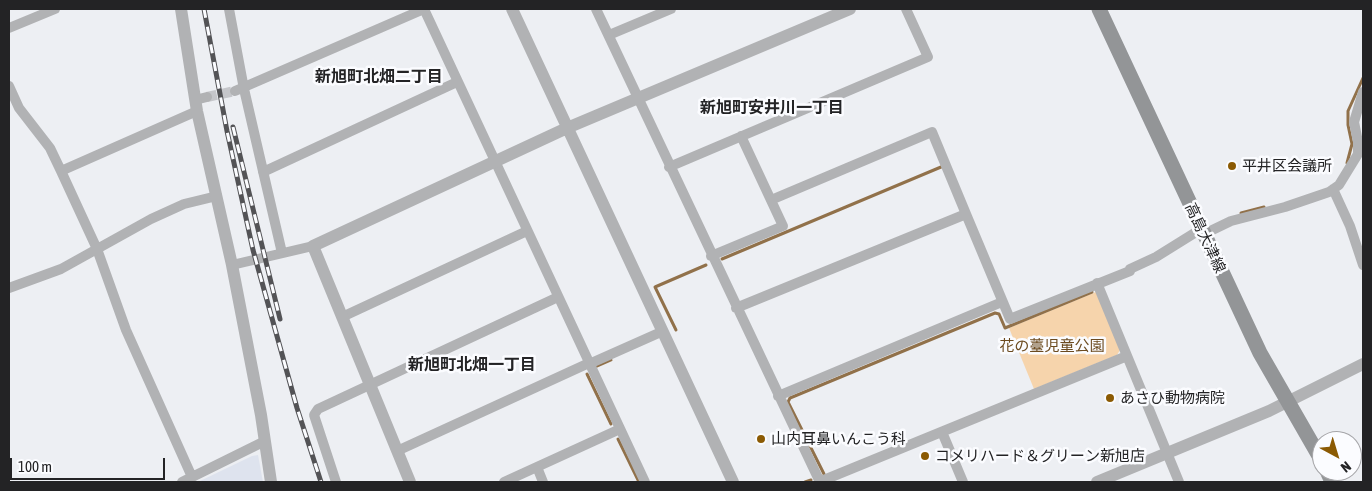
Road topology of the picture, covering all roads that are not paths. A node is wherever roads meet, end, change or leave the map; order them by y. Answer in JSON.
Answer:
{"nodes":[{"id":1,"x":55,"y":9,"type":"edge"},
{"id":2,"x":181,"y":9,"type":"edge"},
{"id":3,"x":229,"y":9,"type":"edge"},
{"id":4,"x":424,"y":9,"type":"edge"},
{"id":5,"x":512,"y":9,"type":"edge"},
{"id":6,"x":596,"y":9,"type":"edge"},
{"id":7,"x":671,"y":9,"type":"edge"},
{"id":8,"x":850,"y":9,"type":"edge"},
{"id":9,"x":906,"y":9,"type":"edge"},
{"id":10,"x":1099,"y":9,"type":"edge"},
{"id":11,"x":9,"y":28,"type":"edge"},
{"id":12,"x":609,"y":36,"type":"junction"},
{"id":13,"x":457,"y":82,"type":"junction"},
{"id":14,"x":9,"y":86,"type":"edge"},
{"id":15,"x":240,"y":90,"type":"junction"},
{"id":16,"x":1363,"y":92,"type":"edge"},
{"id":17,"x":638,"y":98,"type":"junction"},
{"id":18,"x":200,"y":103,"type":"junction"},
{"id":19,"x":567,"y":128,"type":"junction"},
{"id":20,"x":741,"y":136,"type":"junction"},
{"id":21,"x":495,"y":161,"type":"junction"},
{"id":22,"x":670,"y":167,"type":"junction"},
{"id":23,"x":61,"y":171,"type":"junction"},
{"id":24,"x":264,"y":172,"type":"junction"},
{"id":25,"x":1333,"y":189,"type":"junction"},
{"id":26,"x":217,"y":196,"type":"junction"},
{"id":27,"x":771,"y":200,"type":"junction"},
{"id":28,"x":966,"y":214,"type":"junction"},
{"id":29,"x":527,"y":231,"type":"junction"},
{"id":30,"x":1202,"y":231,"type":"junction"},
{"id":31,"x":313,"y":246,"type":"junction"},
{"id":32,"x":97,"y":249,"type":"junction"},
{"id":33,"x":282,"y":253,"type":"junction"},
{"id":34,"x":711,"y":256,"type":"junction"},
{"id":35,"x":232,"y":265,"type":"junction"},
{"id":36,"x":1363,"y":265,"type":"edge"},
{"id":37,"x":1097,"y":283,"type":"junction"},
{"id":38,"x":9,"y":288,"type":"edge"},
{"id":39,"x":558,"y":297,"type":"junction"},
{"id":40,"x":1002,"y":302,"type":"junction"},
{"id":41,"x":736,"y":308,"type":"junction"},
{"id":42,"x":342,"y":317,"type":"junction"},
{"id":43,"x":661,"y":332,"type":"junction"},
{"id":44,"x":1127,"y":356,"type":"junction"},
{"id":45,"x":589,"y":364,"type":"junction"},
{"id":46,"x":1363,"y":364,"type":"edge"},
{"id":47,"x":370,"y":384,"type":"junction"},
{"id":48,"x":778,"y":396,"type":"junction"},
{"id":49,"x":1288,"y":402,"type":"junction"},
{"id":50,"x":620,"y":429,"type":"junction"},
{"id":51,"x":942,"y":432,"type":"junction"},
{"id":52,"x":264,"y":440,"type":"junction"},
{"id":53,"x":1312,"y":444,"type":"edge"},
{"id":54,"x":398,"y":451,"type":"junction"},
{"id":55,"x":1167,"y":454,"type":"junction"},
{"id":56,"x":537,"y":467,"type":"junction"},
{"id":57,"x":192,"y":476,"type":"junction"},
{"id":58,"x":182,"y":482,"type":"edge"},
{"id":59,"x":271,"y":482,"type":"edge"},
{"id":60,"x":336,"y":482,"type":"edge"},
{"id":61,"x":410,"y":482,"type":"edge"},
{"id":62,"x":504,"y":482,"type":"edge"},
{"id":63,"x":543,"y":482,"type":"edge"},
{"id":64,"x":645,"y":482,"type":"edge"},
{"id":65,"x":732,"y":482,"type":"edge"},
{"id":66,"x":819,"y":482,"type":"edge"},
{"id":67,"x":963,"y":482,"type":"edge"},
{"id":68,"x":1097,"y":482,"type":"edge"},
{"id":69,"x":1179,"y":482,"type":"edge"}],
"edges":[{"from":1,"to":11,"type":"street"},
{"from":2,"to":18,"type":"street"},
{"from":3,"to":15,"type":"street"},
{"from":4,"to":13,"type":"street"},
{"from":4,"to":15,"type":"street"},
{"from":5,"to":19,"type":"street"},
{"from":6,"to":12,"type":"street"},
{"from":7,"to":12,"type":"street"},
{"from":8,"to":17,"type":"street"},
{"from":9,"to":20,"type":"street"},
{"from":10,"to":30,"type":"main road","name":"高島大津線"},
{"from":12,"to":17,"type":"street"},
{"from":13,"to":21,"type":"street"},
{"from":13,"to":24,"type":"street"},
{"from":14,"to":23,"type":"street"},
{"from":15,"to":24,"type":"street"},
{"from":16,"to":25,"type":"street"},
{"from":17,"to":19,"type":"street"},
{"from":17,"to":22,"type":"street"},
{"from":18,"to":23,"type":"street"},
{"from":18,"to":26,"type":"street"},
{"from":19,"to":21,"type":"street"},
{"from":19,"to":43,"type":"street"},
{"from":20,"to":22,"type":"street"},
{"from":20,"to":27,"type":"street"},
{"from":21,"to":29,"type":"street"},
{"from":21,"to":31,"type":"street"},
{"from":22,"to":34,"type":"street"},
{"from":23,"to":32,"type":"street"},
{"from":24,"to":33,"type":"street"},
{"from":25,"to":30,"type":"street"},
{"from":25,"to":36,"type":"street"},
{"from":26,"to":32,"type":"street"},
{"from":26,"to":35,"type":"street"},
{"from":27,"to":28,"type":"street"},
{"from":27,"to":34,"type":"street"},
{"from":28,"to":40,"type":"street"},
{"from":28,"to":41,"type":"street"},
{"from":29,"to":39,"type":"street"},
{"from":29,"to":42,"type":"street"},
{"from":30,"to":37,"type":"street"},
{"from":30,"to":49,"type":"main road","name":"高島大津線"},
{"from":31,"to":33,"type":"street"},
{"from":31,"to":42,"type":"street"},
{"from":32,"to":38,"type":"street"},
{"from":32,"to":57,"type":"street"},
{"from":33,"to":35,"type":"street"},
{"from":34,"to":41,"type":"street"},
{"from":35,"to":52,"type":"street"},
{"from":37,"to":40,"type":"street"},
{"from":37,"to":44,"type":"street"},
{"from":39,"to":45,"type":"street"},
{"from":39,"to":47,"type":"street"},
{"from":40,"to":48,"type":"street"},
{"from":41,"to":48,"type":"street"},
{"from":42,"to":47,"type":"street"},
{"from":43,"to":45,"type":"street"},
{"from":43,"to":65,"type":"street"},
{"from":44,"to":51,"type":"street"},
{"from":44,"to":55,"type":"street"},
{"from":45,"to":50,"type":"street"},
{"from":45,"to":54,"type":"street"},
{"from":46,"to":49,"type":"street"},
{"from":47,"to":54,"type":"street"},
{"from":47,"to":60,"type":"street"},
{"from":48,"to":66,"type":"street"},
{"from":49,"to":53,"type":"main road","name":"高島大津線"},
{"from":49,"to":55,"type":"street"},
{"from":50,"to":56,"type":"street"},
{"from":50,"to":64,"type":"street"},
{"from":51,"to":66,"type":"street"},
{"from":51,"to":67,"type":"street"},
{"from":52,"to":57,"type":"street"},
{"from":52,"to":59,"type":"street"},
{"from":54,"to":61,"type":"street"},
{"from":55,"to":68,"type":"street"},
{"from":55,"to":69,"type":"street"},
{"from":56,"to":62,"type":"street"},
{"from":56,"to":63,"type":"street"},
{"from":57,"to":58,"type":"street"}]}
